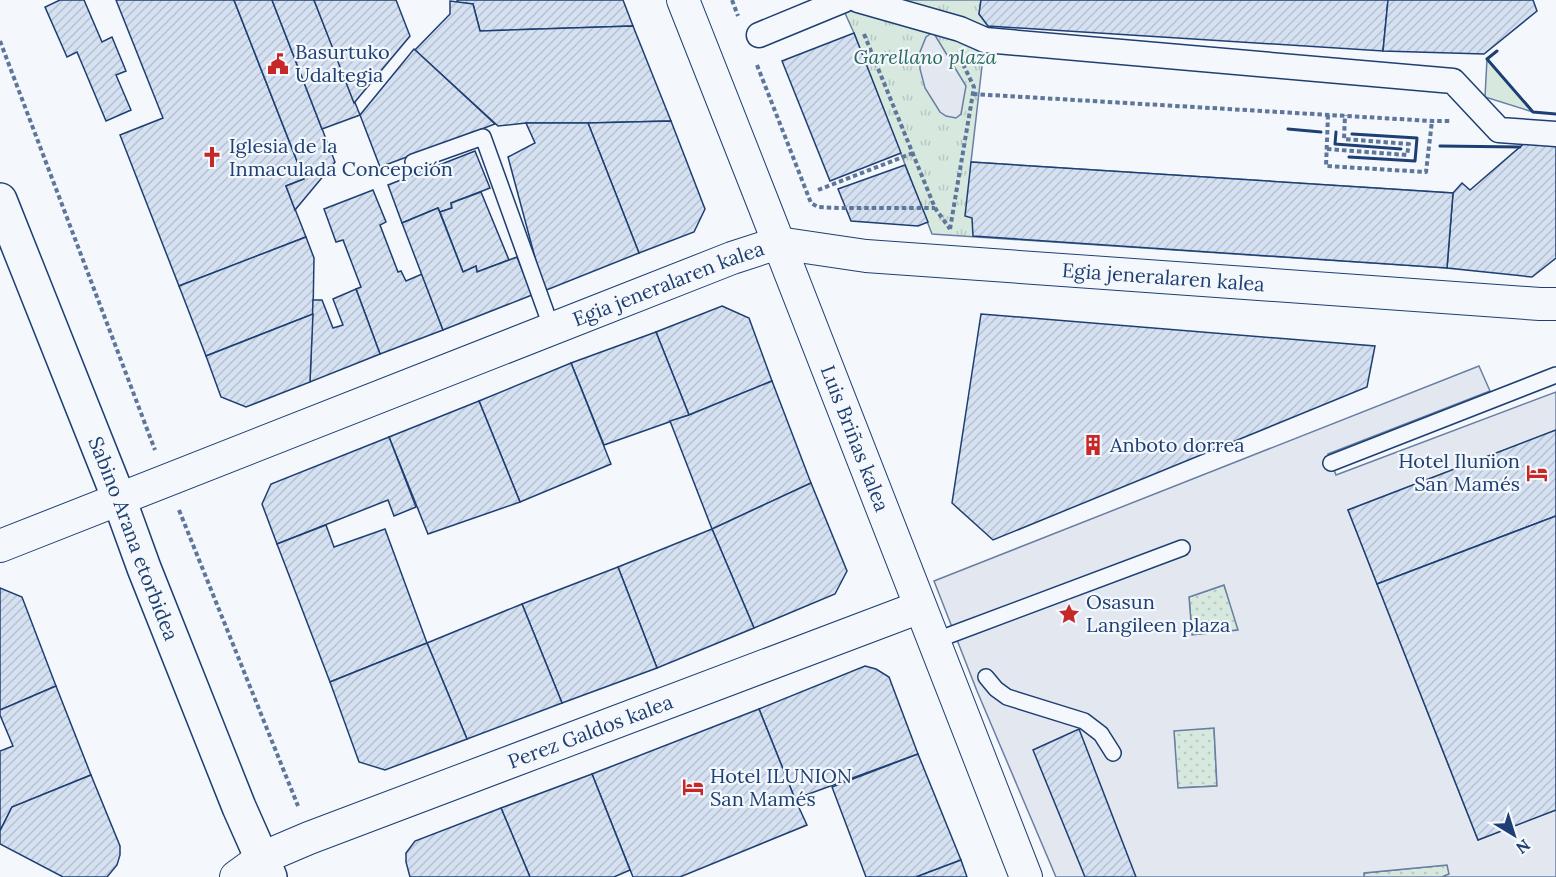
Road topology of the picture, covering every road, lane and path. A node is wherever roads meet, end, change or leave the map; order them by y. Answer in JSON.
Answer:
{"nodes":[{"id":1,"x":683,"y":0,"type":"edge"},
{"id":2,"x":732,"y":0,"type":"edge"},
{"id":3,"x":844,"y":0,"type":"edge"},
{"id":4,"x":858,"y":0,"type":"edge"},
{"id":5,"x":739,"y":19,"type":"dead end"},
{"id":6,"x":942,"y":24,"type":"junction"},
{"id":7,"x":864,"y":33,"type":"dead end"},
{"id":8,"x":759,"y":35,"type":"dead end"},
{"id":9,"x":0,"y":41,"type":"edge"},
{"id":10,"x":755,"y":60,"type":"dead end"},
{"id":11,"x":973,"y":94,"type":"junction"},
{"id":12,"x":1328,"y":115,"type":"junction"},
{"id":13,"x":1345,"y":115,"type":"junction"},
{"id":14,"x":1432,"y":121,"type":"junction"},
{"id":15,"x":1491,"y":121,"type":"junction"},
{"id":16,"x":1556,"y":134,"type":"edge"},
{"id":17,"x":1327,"y":149,"type":"junction"},
{"id":18,"x":912,"y":153,"type":"junction"},
{"id":19,"x":413,"y":162,"type":"dead end"},
{"id":20,"x":818,"y":190,"type":"dead end"},
{"id":21,"x":0,"y":200,"type":"edge"},
{"id":22,"x":935,"y":207,"type":"junction"},
{"id":23,"x":950,"y":229,"type":"junction"},
{"id":24,"x":954,"y":235,"type":"dead end"},
{"id":25,"x":778,"y":243,"type":"junction"},
{"id":26,"x":1556,"y":304,"type":"edge"},
{"id":27,"x":552,"y":329,"type":"junction"},
{"id":28,"x":1556,"y":375,"type":"edge"},
{"id":29,"x":1331,"y":463,"type":"dead end"},
{"id":30,"x":167,"y":480,"type":"junction"},
{"id":31,"x":119,"y":499,"type":"junction"},
{"id":32,"x":0,"y":546,"type":"edge"},
{"id":33,"x":1182,"y":548,"type":"dead end"},
{"id":34,"x":920,"y":607,"type":"junction"},
{"id":35,"x":934,"y":641,"type":"junction"},
{"id":36,"x":986,"y":677,"type":"dead end"},
{"id":37,"x":1113,"y":753,"type":"dead end"},
{"id":38,"x":299,"y":810,"type":"dead end"},
{"id":39,"x":266,"y":868,"type":"edge"},
{"id":40,"x":236,"y":877,"type":"edge"},
{"id":41,"x":1026,"y":877,"type":"edge"}],
"edges":[{"from":1,"to":25,"type":"street","name":"Luis Briñas kalea"},
{"from":2,"to":5,"type":"path"},
{"from":3,"to":8,"type":"street"},
{"from":4,"to":6,"type":"street"},
{"from":6,"to":11,"type":"path"},
{"from":6,"to":15,"type":"street"},
{"from":7,"to":18,"type":"path"},
{"from":9,"to":30,"type":"path"},
{"from":10,"to":22,"type":"path"},
{"from":11,"to":12,"type":"path"},
{"from":11,"to":23,"type":"path"},
{"from":12,"to":13,"type":"path"},
{"from":12,"to":17,"type":"path"},
{"from":13,"to":14,"type":"path"},
{"from":13,"to":17,"type":"path"},
{"from":14,"to":15,"type":"path"},
{"from":14,"to":17,"type":"path"},
{"from":15,"to":16,"type":"street"},
{"from":18,"to":20,"type":"path"},
{"from":18,"to":22,"type":"path"},
{"from":19,"to":27,"type":"lane"},
{"from":21,"to":31,"type":"street","name":"Sabino Arana etorbidea"},
{"from":22,"to":23,"type":"path"},
{"from":23,"to":24,"type":"path"},
{"from":25,"to":26,"type":"street","name":"Egia jeneralaren kalea"},
{"from":25,"to":27,"type":"street","name":"Egia jeneralaren kalea"},
{"from":25,"to":34,"type":"street","name":"Luis Briñas kalea"},
{"from":27,"to":30,"type":"street","name":"Egia jeneralaren kalea"},
{"from":28,"to":29,"type":"lane"},
{"from":30,"to":31,"type":"street","name":"Egia jeneralaren kalea"},
{"from":30,"to":38,"type":"path"},
{"from":31,"to":32,"type":"street","name":"Egia jeneralaren kalea"},
{"from":31,"to":39,"type":"street","name":"Sabino Arana etorbidea"},
{"from":33,"to":35,"type":"lane"},
{"from":34,"to":35,"type":"street","name":"Luis Briñas kalea"},
{"from":34,"to":39,"type":"street","name":"Perez Galdos kalea"},
{"from":35,"to":41,"type":"street","name":"Luis Briñas kalea"},
{"from":36,"to":37,"type":"lane"},
{"from":39,"to":40,"type":"street","name":"Perez Galdos kalea"}]}
